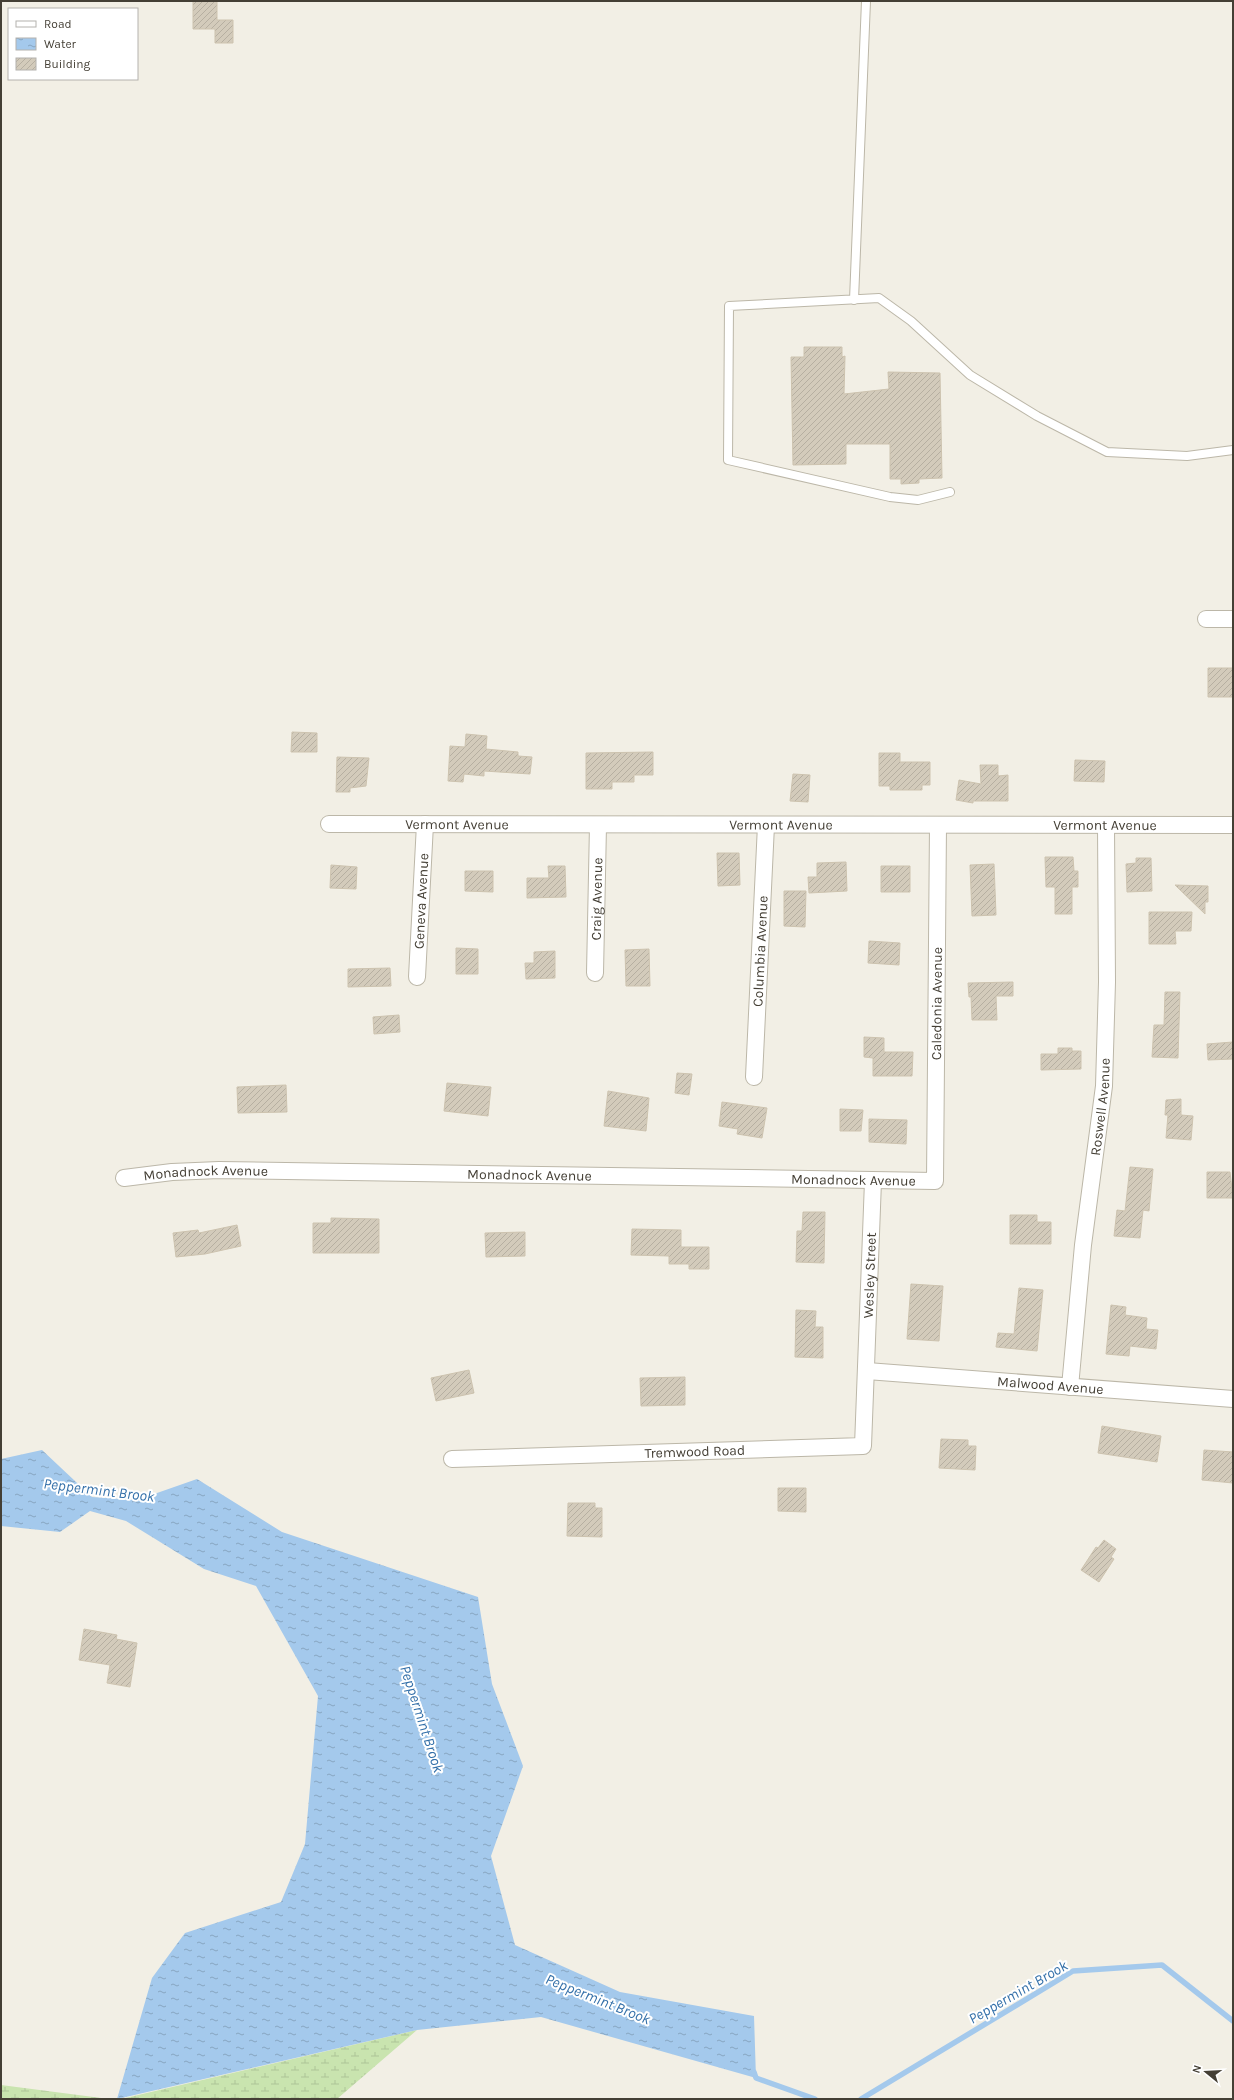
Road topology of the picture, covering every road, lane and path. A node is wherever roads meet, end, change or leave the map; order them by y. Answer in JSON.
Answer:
{"nodes":[{"id":1,"x":866,"y":1,"type":"edge"},
{"id":2,"x":854,"y":300,"type":"junction"},
{"id":3,"x":1233,"y":450,"type":"edge"},
{"id":4,"x":950,"y":492,"type":"dead end"},
{"id":5,"x":1206,"y":619,"type":"dead end"},
{"id":6,"x":1233,"y":619,"type":"edge"},
{"id":7,"x":329,"y":824,"type":"dead end"},
{"id":8,"x":425,"y":824,"type":"junction"},
{"id":9,"x":598,"y":825,"type":"junction"},
{"id":10,"x":766,"y":825,"type":"junction"},
{"id":11,"x":938,"y":825,"type":"junction"},
{"id":12,"x":1106,"y":825,"type":"junction"},
{"id":13,"x":1233,"y":825,"type":"edge"},
{"id":14,"x":595,"y":973,"type":"dead end"},
{"id":15,"x":417,"y":977,"type":"dead end"},
{"id":16,"x":754,"y":1077,"type":"dead end"},
{"id":17,"x":124,"y":1178,"type":"dead end"},
{"id":18,"x":873,"y":1181,"type":"junction"},
{"id":19,"x":935,"y":1181,"type":"joint"},
{"id":20,"x":867,"y":1371,"type":"junction"},
{"id":21,"x":1070,"y":1386,"type":"junction"},
{"id":22,"x":1233,"y":1399,"type":"edge"},
{"id":23,"x":452,"y":1459,"type":"dead end"}],
"edges":[{"from":1,"to":2,"type":"lane"},
{"from":2,"to":3,"type":"lane"},
{"from":2,"to":4,"type":"lane"},
{"from":5,"to":6,"type":"street"},
{"from":7,"to":8,"type":"street","name":"Vermont Avenue"},
{"from":8,"to":9,"type":"street","name":"Vermont Avenue"},
{"from":8,"to":15,"type":"street","name":"Geneva Avenue"},
{"from":9,"to":10,"type":"street","name":"Vermont Avenue"},
{"from":9,"to":14,"type":"street","name":"Craig Avenue"},
{"from":10,"to":11,"type":"street","name":"Vermont Avenue"},
{"from":10,"to":16,"type":"street","name":"Columbia Avenue"},
{"from":11,"to":12,"type":"street","name":"Vermont Avenue"},
{"from":11,"to":19,"type":"street","name":"Caledonia Avenue"},
{"from":12,"to":13,"type":"street","name":"Vermont Avenue"},
{"from":12,"to":21,"type":"street","name":"Roswell Avenue"},
{"from":17,"to":18,"type":"street","name":"Monadnock Avenue"},
{"from":18,"to":19,"type":"street","name":"Monadnock Avenue"},
{"from":18,"to":20,"type":"street","name":"Wesley Street"},
{"from":20,"to":21,"type":"street","name":"Malwood Avenue"},
{"from":20,"to":23,"type":"street","name":"Tremwood Road"},
{"from":21,"to":22,"type":"street","name":"Malwood Avenue"}]}
